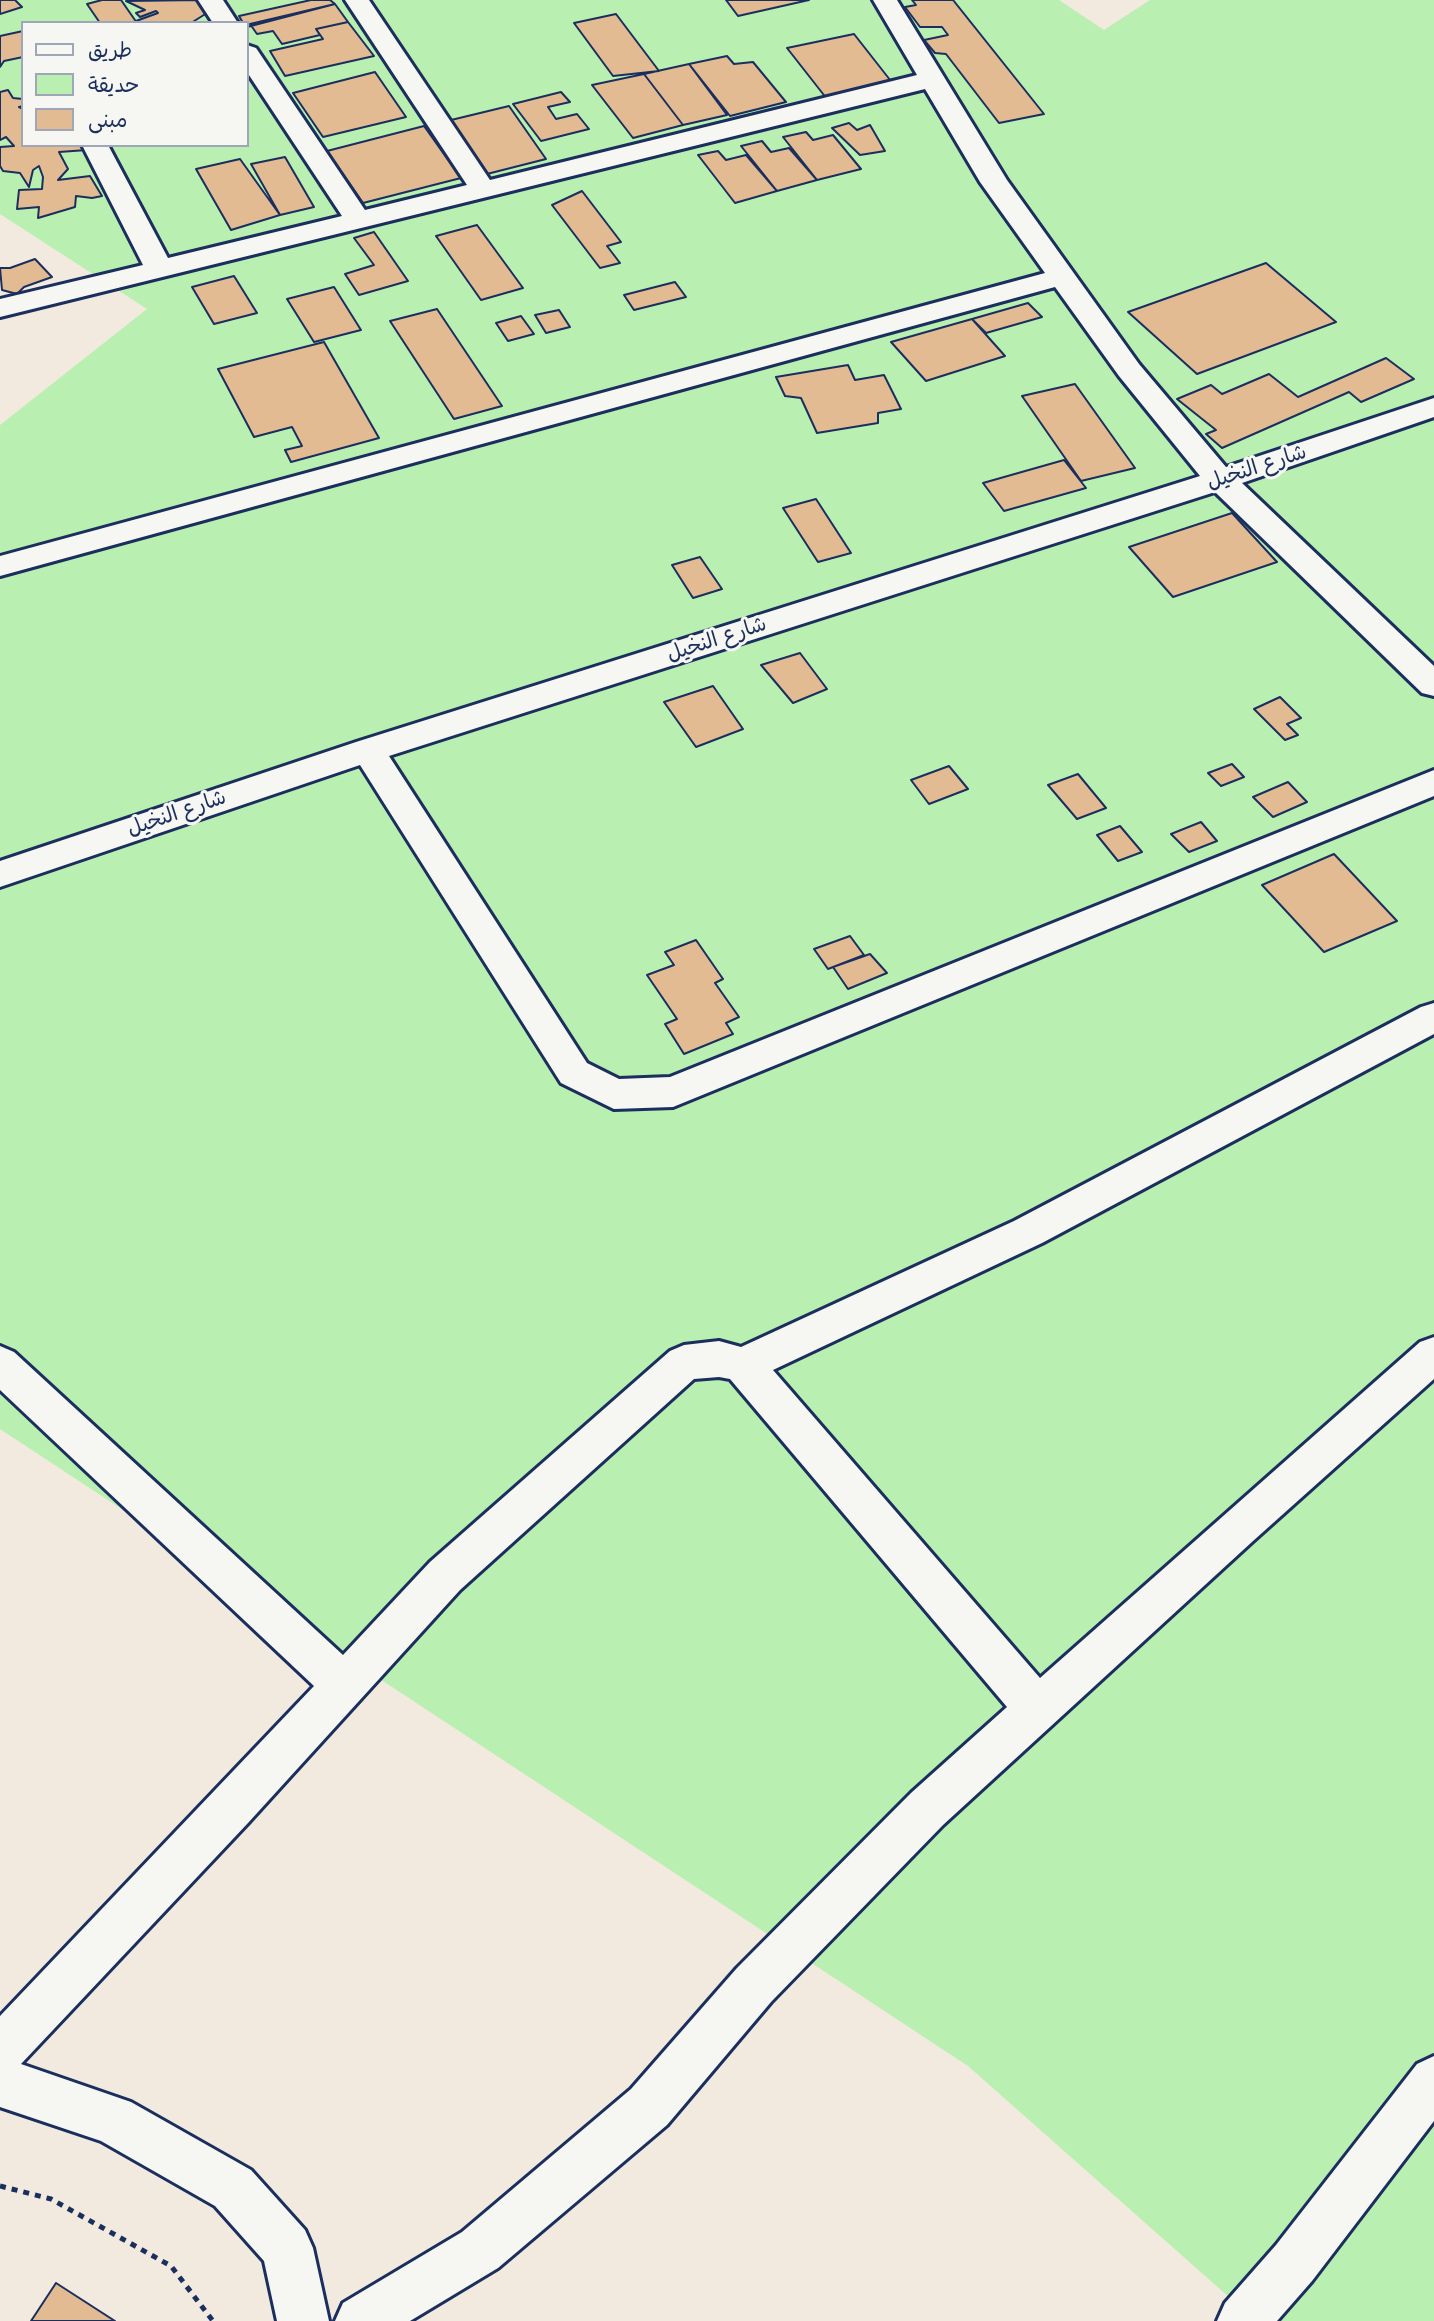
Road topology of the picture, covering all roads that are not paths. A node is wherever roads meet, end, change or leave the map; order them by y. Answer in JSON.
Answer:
{"nodes":[{"id":1,"x":210,"y":0,"type":"edge"},
{"id":2,"x":357,"y":0,"type":"edge"},
{"id":3,"x":885,"y":0,"type":"edge"},
{"id":4,"x":225,"y":21,"type":"edge"},
{"id":5,"x":248,"y":55,"type":"edge"},
{"id":6,"x":934,"y":79,"type":"junction"},
{"id":7,"x":96,"y":147,"type":"edge"},
{"id":8,"x":483,"y":189,"type":"junction"},
{"id":9,"x":358,"y":220,"type":"junction"},
{"id":10,"x":158,"y":267,"type":"junction"},
{"id":11,"x":1061,"y":277,"type":"junction"},
{"id":12,"x":0,"y":308,"type":"edge"},
{"id":13,"x":1434,"y":407,"type":"edge"},
{"id":14,"x":1220,"y":480,"type":"junction"},
{"id":15,"x":0,"y":566,"type":"edge"},
{"id":16,"x":1434,"y":685,"type":"edge"},
{"id":17,"x":368,"y":750,"type":"junction"},
{"id":18,"x":1434,"y":782,"type":"edge"},
{"id":19,"x":0,"y":874,"type":"edge"},
{"id":20,"x":1434,"y":1017,"type":"edge"},
{"id":21,"x":1434,"y":1354,"type":"edge"},
{"id":22,"x":0,"y":1364,"type":"edge"},
{"id":23,"x":743,"y":1366,"type":"junction"},
{"id":24,"x":344,"y":1684,"type":"junction"},
{"id":25,"x":1038,"y":1709,"type":"junction"},
{"id":26,"x":0,"y":2051,"type":"edge"},
{"id":27,"x":1434,"y":2081,"type":"edge"},
{"id":28,"x":0,"y":2082,"type":"edge"},
{"id":29,"x":303,"y":2321,"type":"edge"},
{"id":30,"x":361,"y":2321,"type":"edge"},
{"id":31,"x":1243,"y":2321,"type":"edge"}],
"edges":[{"from":1,"to":4,"type":"street"},
{"from":2,"to":8,"type":"street"},
{"from":3,"to":6,"type":"street"},
{"from":5,"to":9,"type":"street"},
{"from":6,"to":8,"type":"street"},
{"from":6,"to":11,"type":"street"},
{"from":7,"to":10,"type":"street"},
{"from":8,"to":9,"type":"street"},
{"from":9,"to":10,"type":"street"},
{"from":10,"to":12,"type":"street"},
{"from":11,"to":14,"type":"street"},
{"from":11,"to":15,"type":"street"},
{"from":13,"to":14,"type":"street","name":"شارع النخيل"},
{"from":14,"to":16,"type":"street"},
{"from":14,"to":17,"type":"street","name":"شارع النخيل"},
{"from":17,"to":18,"type":"street"},
{"from":17,"to":19,"type":"street","name":"شارع النخيل"},
{"from":20,"to":23,"type":"street"},
{"from":21,"to":25,"type":"street"},
{"from":22,"to":24,"type":"street"},
{"from":23,"to":24,"type":"street"},
{"from":23,"to":25,"type":"street"},
{"from":24,"to":26,"type":"street"},
{"from":25,"to":30,"type":"street"},
{"from":27,"to":31,"type":"street"},
{"from":28,"to":29,"type":"street"}]}
